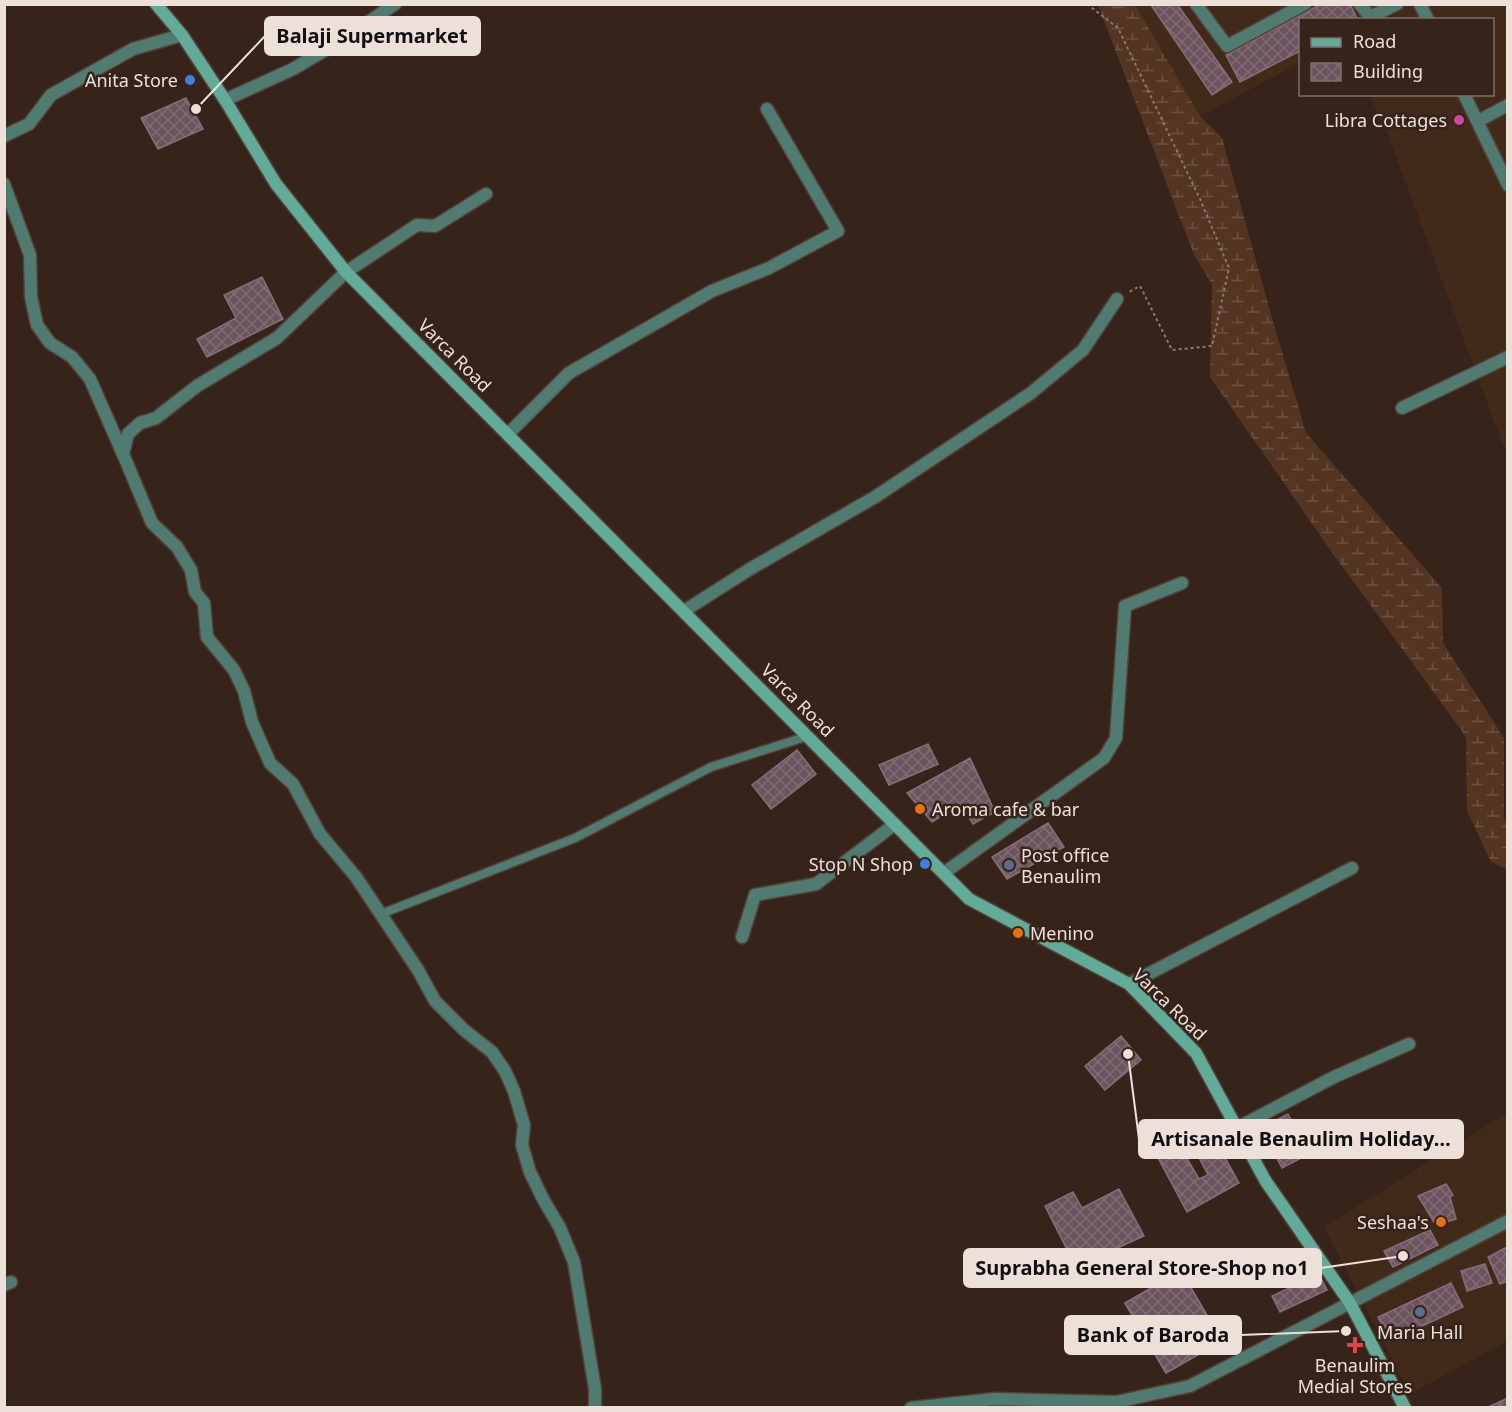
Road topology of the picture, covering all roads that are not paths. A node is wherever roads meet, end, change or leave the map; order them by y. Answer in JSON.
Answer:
{"nodes":[{"id":1,"x":156,"y":4,"type":"edge"},
{"id":2,"x":395,"y":4,"type":"edge"},
{"id":3,"x":1196,"y":4,"type":"edge"},
{"id":4,"x":1305,"y":4,"type":"edge"},
{"id":5,"x":1360,"y":4,"type":"edge"},
{"id":6,"x":1397,"y":4,"type":"edge"},
{"id":7,"x":1420,"y":4,"type":"edge"},
{"id":8,"x":1427,"y":18,"type":"edge"},
{"id":9,"x":182,"y":35,"type":"junction"},
{"id":10,"x":1465,"y":96,"type":"edge"},
{"id":11,"x":225,"y":100,"type":"junction"},
{"id":12,"x":1508,"y":105,"type":"edge"},
{"id":13,"x":767,"y":109,"type":"dead end"},
{"id":14,"x":1478,"y":121,"type":"junction"},
{"id":15,"x":4,"y":136,"type":"edge"},
{"id":16,"x":4,"y":184,"type":"edge"},
{"id":17,"x":1508,"y":185,"type":"edge"},
{"id":18,"x":486,"y":194,"type":"dead end"},
{"id":19,"x":346,"y":272,"type":"junction"},
{"id":20,"x":1117,"y":299,"type":"road end"},
{"id":21,"x":1508,"y":357,"type":"edge"},
{"id":22,"x":1402,"y":408,"type":"dead end"},
{"id":23,"x":508,"y":434,"type":"junction"},
{"id":24,"x":123,"y":454,"type":"junction"},
{"id":25,"x":1182,"y":583,"type":"dead end"},
{"id":26,"x":684,"y":611,"type":"junction"},
{"id":27,"x":808,"y":736,"type":"junction"},
{"id":28,"x":895,"y":824,"type":"junction"},
{"id":29,"x":1352,"y":868,"type":"dead end"},
{"id":30,"x":944,"y":873,"type":"junction"},
{"id":31,"x":381,"y":914,"type":"junction"},
{"id":32,"x":742,"y":936,"type":"dead end"},
{"id":33,"x":1129,"y":984,"type":"junction"},
{"id":34,"x":1409,"y":1044,"type":"dead end"},
{"id":35,"x":1237,"y":1128,"type":"junction"},
{"id":36,"x":1508,"y":1221,"type":"edge"},
{"id":37,"x":1350,"y":1303,"type":"junction"},
{"id":38,"x":595,"y":1407,"type":"edge"},
{"id":39,"x":911,"y":1407,"type":"edge"},
{"id":40,"x":1405,"y":1407,"type":"edge"}],
"edges":[{"from":1,"to":9,"type":"main road","name":"Varca Road"},
{"from":2,"to":11,"type":"street"},
{"from":3,"to":4,"type":"street"},
{"from":5,"to":6,"type":"street"},
{"from":7,"to":8,"type":"street"},
{"from":9,"to":11,"type":"main road","name":"Varca Road"},
{"from":9,"to":15,"type":"street"},
{"from":10,"to":14,"type":"street"},
{"from":11,"to":19,"type":"main road","name":"Varca Road"},
{"from":12,"to":14,"type":"street"},
{"from":13,"to":23,"type":"street"},
{"from":14,"to":17,"type":"street"},
{"from":16,"to":24,"type":"street"},
{"from":18,"to":19,"type":"street"},
{"from":19,"to":23,"type":"main road","name":"Varca Road"},
{"from":19,"to":24,"type":"street"},
{"from":20,"to":26,"type":"street"},
{"from":21,"to":22,"type":"street"},
{"from":23,"to":26,"type":"main road","name":"Varca Road"},
{"from":24,"to":31,"type":"street"},
{"from":25,"to":30,"type":"street"},
{"from":26,"to":27,"type":"main road","name":"Varca Road"},
{"from":27,"to":28,"type":"main road","name":"Varca Road"},
{"from":27,"to":31,"type":"lane"},
{"from":28,"to":30,"type":"main road","name":"Varca Road"},
{"from":28,"to":32,"type":"street"},
{"from":29,"to":33,"type":"street"},
{"from":30,"to":33,"type":"main road","name":"Varca Road"},
{"from":31,"to":38,"type":"street"},
{"from":33,"to":35,"type":"main road","name":"Varca Road"},
{"from":34,"to":35,"type":"street"},
{"from":35,"to":37,"type":"main road","name":"Varca Road"},
{"from":36,"to":37,"type":"street"},
{"from":37,"to":39,"type":"street"},
{"from":37,"to":40,"type":"main road","name":"Varca Road"}]}
